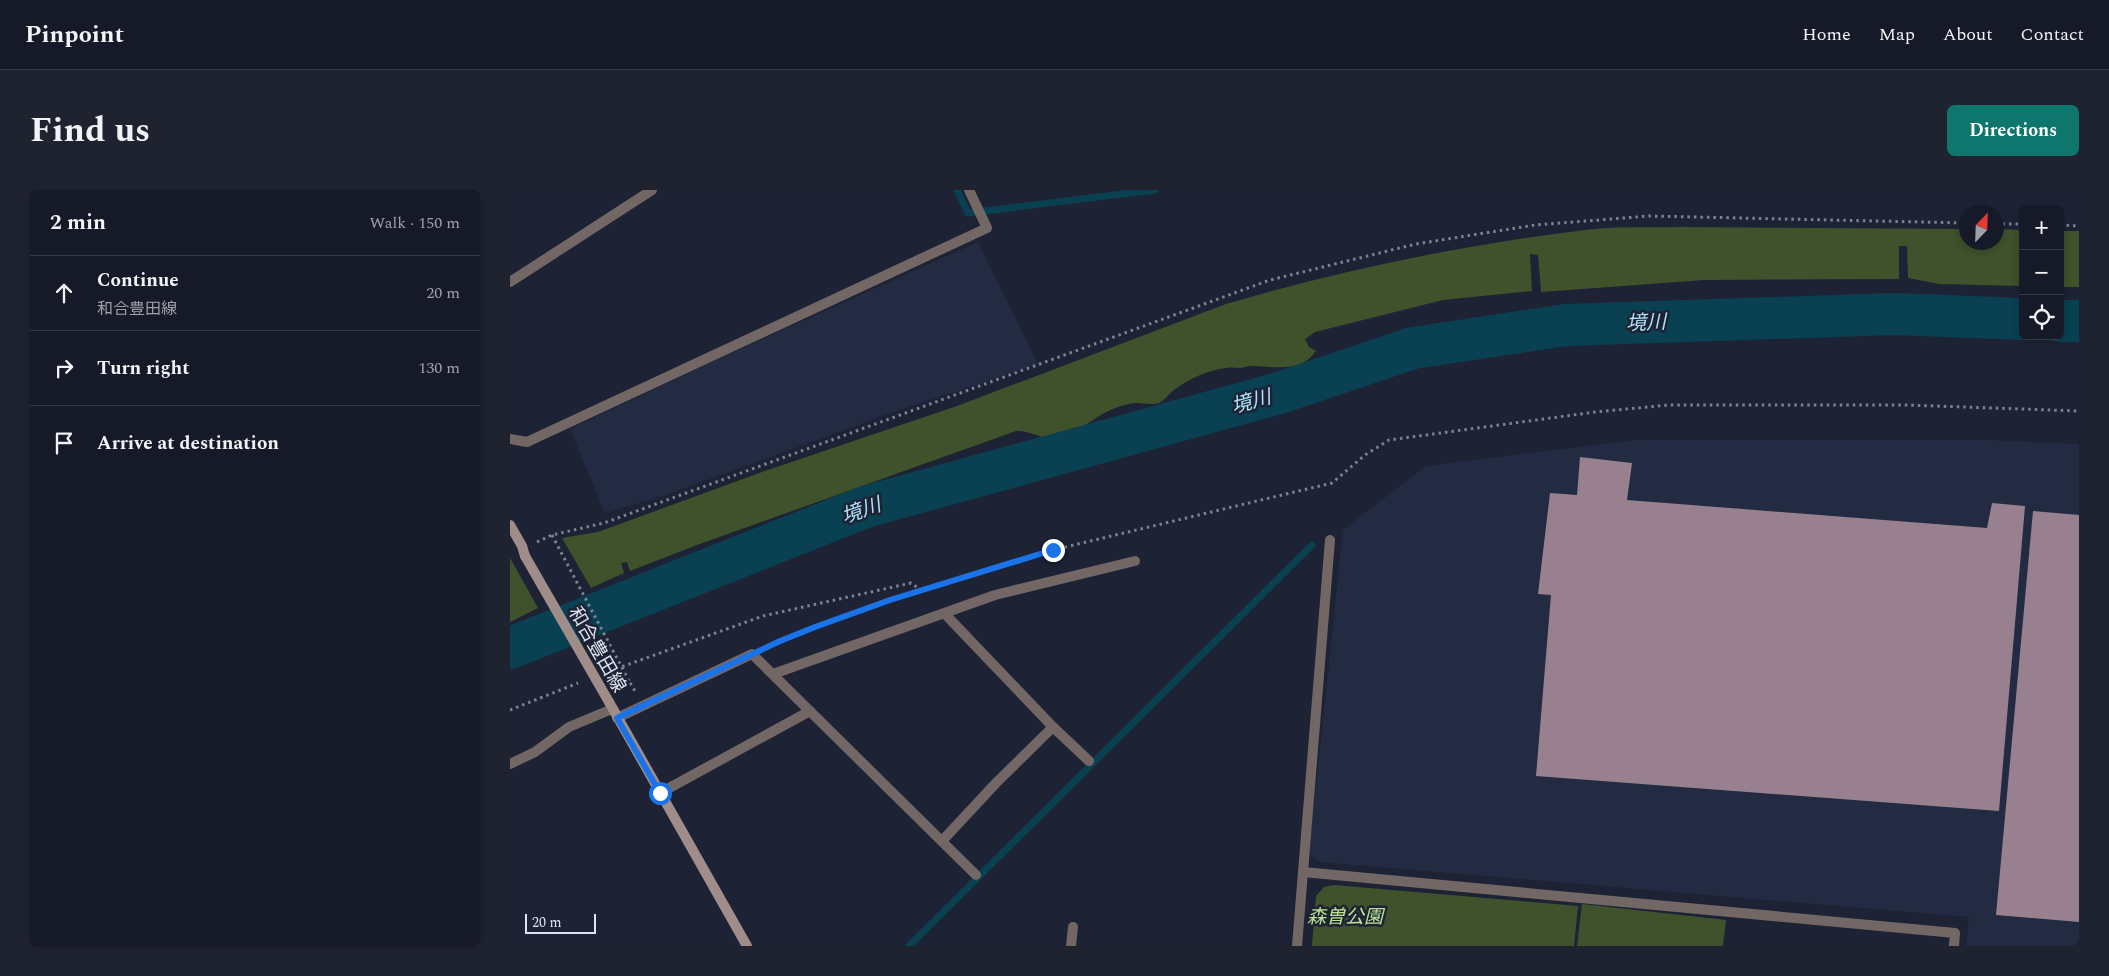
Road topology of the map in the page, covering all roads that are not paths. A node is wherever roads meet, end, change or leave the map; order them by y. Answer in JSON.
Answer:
{"nodes":[{"id":1,"x":652,"y":190,"type":"edge"},
{"id":2,"x":969,"y":190,"type":"edge"},
{"id":3,"x":510,"y":282,"type":"edge"},
{"id":4,"x":510,"y":439,"type":"edge"},
{"id":5,"x":510,"y":526,"type":"edge"},
{"id":6,"x":1330,"y":540,"type":"dead end"},
{"id":7,"x":1135,"y":561,"type":"dead end"},
{"id":8,"x":946,"y":614,"type":"junction"},
{"id":9,"x":773,"y":674,"type":"junction"},
{"id":10,"x":612,"y":710,"type":"junction"},
{"id":11,"x":810,"y":711,"type":"junction"},
{"id":12,"x":1053,"y":727,"type":"junction"},
{"id":13,"x":1089,"y":761,"type":"dead end"},
{"id":14,"x":510,"y":764,"type":"edge"},
{"id":15,"x":660,"y":793,"type":"junction"},
{"id":16,"x":942,"y":841,"type":"junction"},
{"id":17,"x":1303,"y":872,"type":"junction"},
{"id":18,"x":976,"y":875,"type":"dead end"},
{"id":19,"x":1073,"y":927,"type":"dead end"},
{"id":20,"x":747,"y":946,"type":"edge"},
{"id":21,"x":1071,"y":946,"type":"edge"},
{"id":22,"x":1297,"y":946,"type":"edge"},
{"id":23,"x":1954,"y":946,"type":"edge"}],
"edges":[{"from":1,"to":3,"type":"street"},
{"from":2,"to":4,"type":"street"},
{"from":5,"to":10,"type":"main road","name":"和合豊田線","bridge":true},
{"from":6,"to":17,"type":"street"},
{"from":7,"to":8,"type":"street"},
{"from":8,"to":9,"type":"street"},
{"from":8,"to":12,"type":"street"},
{"from":9,"to":10,"type":"street"},
{"from":9,"to":11,"type":"street"},
{"from":10,"to":14,"type":"street"},
{"from":10,"to":15,"type":"main road","name":"和合豊田線"},
{"from":11,"to":15,"type":"street"},
{"from":11,"to":16,"type":"street"},
{"from":12,"to":13,"type":"street"},
{"from":12,"to":16,"type":"street"},
{"from":15,"to":20,"type":"main road","name":"和合豊田線"},
{"from":16,"to":18,"type":"street"},
{"from":17,"to":22,"type":"street"},
{"from":17,"to":23,"type":"street"},
{"from":19,"to":21,"type":"street"}]}
